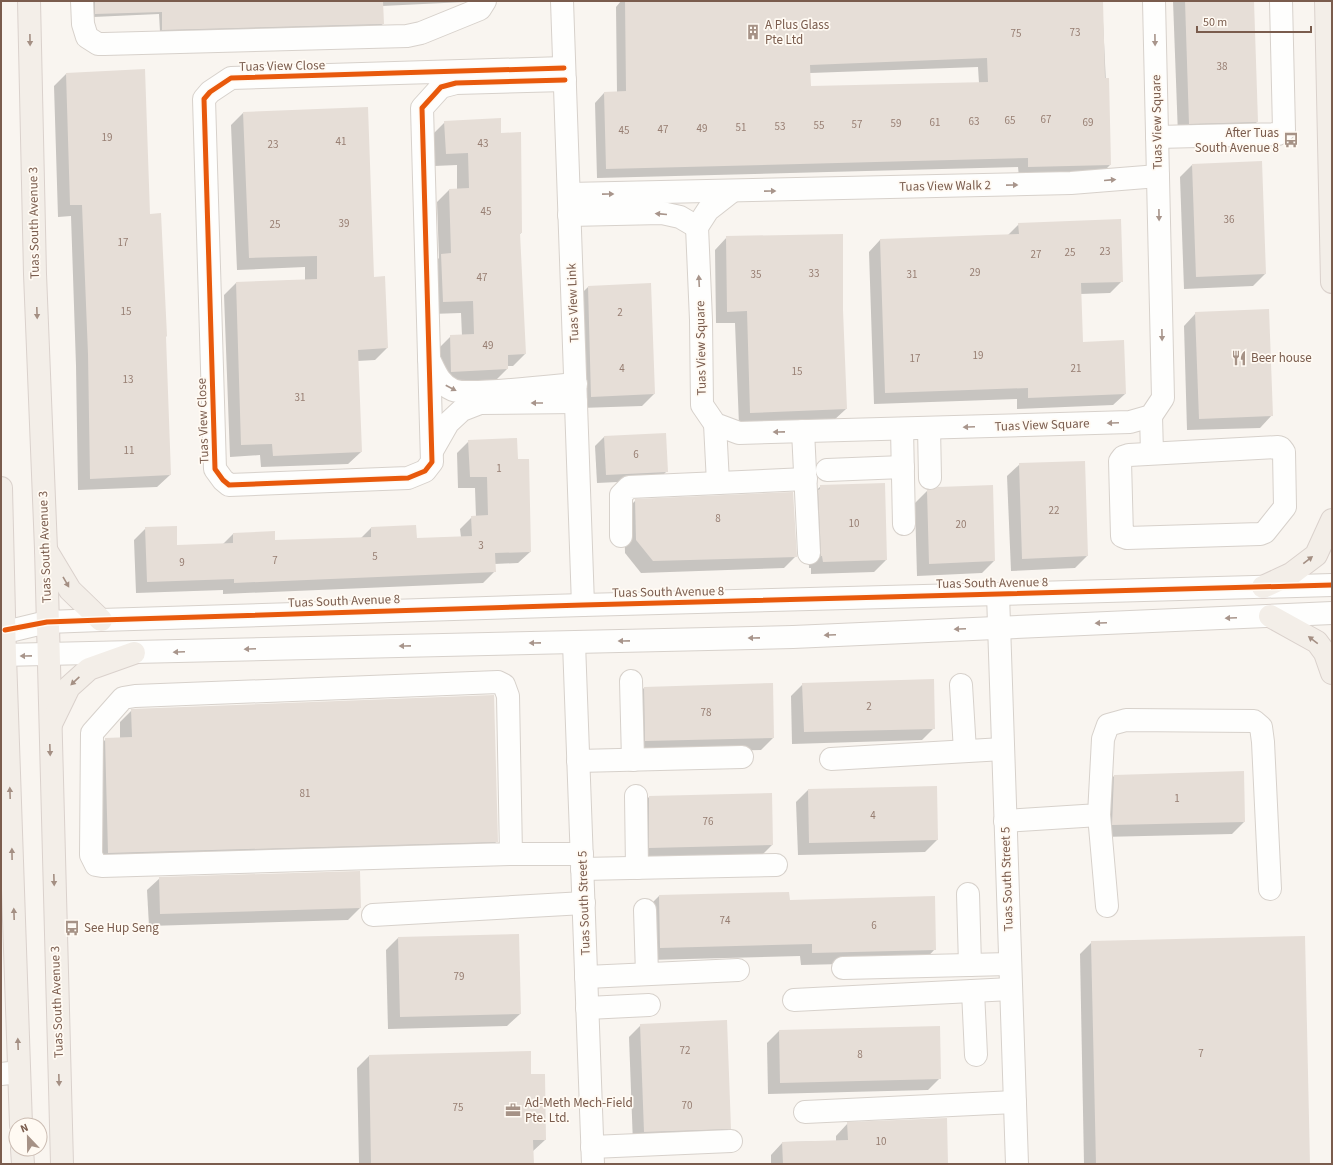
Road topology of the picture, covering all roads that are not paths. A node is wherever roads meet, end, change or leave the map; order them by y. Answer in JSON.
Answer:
{"nodes":[{"id":1,"x":29,"y":1,"type":"edge"},
{"id":2,"x":82,"y":1,"type":"edge"},
{"id":3,"x":485,"y":1,"type":"edge"},
{"id":4,"x":562,"y":1,"type":"edge"},
{"id":5,"x":1154,"y":1,"type":"edge"},
{"id":6,"x":1281,"y":1,"type":"edge"},
{"id":7,"x":1326,"y":1,"type":"edge"},
{"id":8,"x":392,"y":73,"type":"junction"},
{"id":9,"x":564,"y":74,"type":"junction"},
{"id":10,"x":422,"y":108,"type":"junction"},
{"id":11,"x":1157,"y":137,"type":"junction"},
{"id":12,"x":1158,"y":176,"type":"junction"},
{"id":13,"x":731,"y":192,"type":"junction"},
{"id":14,"x":569,"y":205,"type":"junction"},
{"id":15,"x":697,"y":228,"type":"junction"},
{"id":16,"x":1332,"y":282,"type":"edge"},
{"id":17,"x":429,"y":358,"type":"junction"},
{"id":18,"x":576,"y":393,"type":"junction"},
{"id":19,"x":1151,"y":416,"type":"junction"},
{"id":20,"x":715,"y":424,"type":"junction"},
{"id":21,"x":929,"y":428,"type":"junction"},
{"id":22,"x":902,"y":429,"type":"junction"},
{"id":23,"x":803,"y":431,"type":"junction"},
{"id":24,"x":432,"y":452,"type":"junction"},
{"id":25,"x":1152,"y":454,"type":"junction"},
{"id":26,"x":902,"y":467,"type":"junction"},
{"id":27,"x":827,"y":470,"type":"dead end"},
{"id":28,"x":930,"y":478,"type":"dead end"},
{"id":29,"x":806,"y":479,"type":"junction"},
{"id":30,"x":718,"y":483,"type":"junction"},
{"id":31,"x":1,"y":488,"type":"edge"},
{"id":32,"x":1332,"y":520,"type":"edge"},
{"id":33,"x":904,"y":524,"type":"dead end"},
{"id":34,"x":621,"y":536,"type":"dead end"},
{"id":35,"x":46,"y":549,"type":"junction"},
{"id":36,"x":809,"y":553,"type":"dead end"},
{"id":37,"x":1332,"y":585,"type":"edge"},
{"id":38,"x":1263,"y":586,"type":"junction"},
{"id":39,"x":998,"y":594,"type":"junction"},
{"id":40,"x":583,"y":605,"type":"junction"},
{"id":41,"x":1332,"y":613,"type":"edge"},
{"id":42,"x":1270,"y":616,"type":"junction"},
{"id":43,"x":102,"y":620,"type":"junction"},
{"id":44,"x":47,"y":622,"type":"junction"},
{"id":45,"x":999,"y":627,"type":"junction"},
{"id":46,"x":3,"y":632,"type":"edge"},
{"id":47,"x":574,"y":643,"type":"junction"},
{"id":48,"x":134,"y":653,"type":"junction"},
{"id":49,"x":48,"y":655,"type":"junction"},
{"id":50,"x":3,"y":656,"type":"edge"},
{"id":51,"x":1332,"y":673,"type":"edge"},
{"id":52,"x":631,"y":681,"type":"dead end"},
{"id":53,"x":961,"y":684,"type":"dead end"},
{"id":54,"x":50,"y":727,"type":"junction"},
{"id":55,"x":1003,"y":749,"type":"junction"},
{"id":56,"x":965,"y":751,"type":"junction"},
{"id":57,"x":742,"y":757,"type":"dead end"},
{"id":58,"x":831,"y":759,"type":"dead end"},
{"id":59,"x":633,"y":760,"type":"junction"},
{"id":60,"x":578,"y":761,"type":"junction"},
{"id":61,"x":636,"y":796,"type":"dead end"},
{"id":62,"x":1099,"y":815,"type":"junction"},
{"id":63,"x":1005,"y":821,"type":"junction"},
{"id":64,"x":511,"y":854,"type":"junction"},
{"id":65,"x":582,"y":862,"type":"junction"},
{"id":66,"x":776,"y":865,"type":"dead end"},
{"id":67,"x":637,"y":868,"type":"junction"},
{"id":68,"x":1270,"y":890,"type":"dead end"},
{"id":69,"x":968,"y":894,"type":"dead end"},
{"id":70,"x":584,"y":904,"type":"junction"},
{"id":71,"x":1107,"y":906,"type":"dead end"},
{"id":72,"x":645,"y":910,"type":"dead end"},
{"id":73,"x":373,"y":915,"type":"dead end"},
{"id":74,"x":1010,"y":964,"type":"junction"},
{"id":75,"x":970,"y":965,"type":"junction"},
{"id":76,"x":843,"y":968,"type":"dead end"},
{"id":77,"x":738,"y":970,"type":"dead end"},
{"id":78,"x":647,"y":974,"type":"junction"},
{"id":79,"x":586,"y":977,"type":"junction"},
{"id":80,"x":1011,"y":989,"type":"junction"},
{"id":81,"x":973,"y":991,"type":"junction"},
{"id":82,"x":794,"y":1000,"type":"dead end"},
{"id":83,"x":649,"y":1005,"type":"dead end"},
{"id":84,"x":587,"y":1008,"type":"junction"},
{"id":85,"x":976,"y":1055,"type":"dead end"},
{"id":86,"x":10,"y":1073,"type":"edge"},
{"id":87,"x":1015,"y":1102,"type":"junction"},
{"id":88,"x":805,"y":1112,"type":"dead end"},
{"id":89,"x":19,"y":1117,"type":"edge"},
{"id":90,"x":732,"y":1141,"type":"dead end"},
{"id":91,"x":593,"y":1155,"type":"edge"},
{"id":92,"x":62,"y":1164,"type":"edge"},
{"id":93,"x":1017,"y":1164,"type":"edge"}],
"edges":[{"from":1,"to":35,"type":"main road","name":"Tuas South Avenue 3","one_way":true},
{"from":2,"to":3,"type":"street"},
{"from":4,"to":9,"type":"street","name":"Tuas View Link"},
{"from":5,"to":11,"type":"street","name":"Tuas View Square","one_way":true},
{"from":6,"to":11,"type":"street"},
{"from":7,"to":16,"type":"main road"},
{"from":8,"to":9,"type":"street","name":"Tuas View Close"},
{"from":8,"to":10,"type":"street","name":"Tuas View Close"},
{"from":8,"to":24,"type":"street","name":"Tuas View Close"},
{"from":9,"to":10,"type":"street"},
{"from":9,"to":14,"type":"street","name":"Tuas View Link"},
{"from":10,"to":17,"type":"street","name":"Tuas View Close"},
{"from":11,"to":12,"type":"street","name":"Tuas View Square"},
{"from":13,"to":12,"type":"street","name":"Tuas View Walk 2","one_way":true},
{"from":12,"to":19,"type":"street","name":"Tuas View Square","one_way":true},
{"from":14,"to":13,"type":"street","name":"Tuas View Walk 2","one_way":true},
{"from":13,"to":15,"type":"street"},
{"from":15,"to":14,"type":"street","one_way":true},
{"from":14,"to":18,"type":"street","name":"Tuas View Link"},
{"from":20,"to":15,"type":"street","name":"Tuas View Square","one_way":true},
{"from":17,"to":18,"type":"street","name":"Tuas View Close","one_way":true},
{"from":17,"to":24,"type":"street","name":"Tuas View Close"},
{"from":18,"to":24,"type":"street","name":"Tuas View Close","one_way":true},
{"from":18,"to":40,"type":"street","name":"Tuas View Link"},
{"from":19,"to":21,"type":"street","name":"Tuas View Square","one_way":true},
{"from":19,"to":25,"type":"street"},
{"from":23,"to":20,"type":"street","name":"Tuas View Square","one_way":true},
{"from":20,"to":30,"type":"street"},
{"from":21,"to":22,"type":"street","name":"Tuas View Square"},
{"from":21,"to":28,"type":"street"},
{"from":22,"to":23,"type":"street","name":"Tuas View Square"},
{"from":22,"to":26,"type":"street"},
{"from":23,"to":29,"type":"street"},
{"from":25,"to":25,"type":"street"},
{"from":26,"to":27,"type":"street"},
{"from":26,"to":33,"type":"street"},
{"from":29,"to":30,"type":"street"},
{"from":29,"to":36,"type":"street"},
{"from":30,"to":34,"type":"street"},
{"from":31,"to":46,"type":"main road"},
{"from":38,"to":32,"type":"main road","one_way":true},
{"from":35,"to":43,"type":"main road","one_way":true},
{"from":35,"to":44,"type":"main road","name":"Tuas South Avenue 3"},
{"from":37,"to":38,"type":"street","name":"Tuas South Avenue 8"},
{"from":38,"to":39,"type":"street","name":"Tuas South Avenue 8"},
{"from":39,"to":40,"type":"street","name":"Tuas South Avenue 8"},
{"from":39,"to":45,"type":"street","name":"Tuas South Street 5"},
{"from":40,"to":43,"type":"street","name":"Tuas South Avenue 8"},
{"from":41,"to":42,"type":"street"},
{"from":42,"to":45,"type":"street","one_way":true},
{"from":51,"to":42,"type":"main road","one_way":true},
{"from":43,"to":44,"type":"street","name":"Tuas South Avenue 8"},
{"from":44,"to":46,"type":"street","name":"Tuas South Avenue 8"},
{"from":44,"to":49,"type":"main road","name":"Tuas South Avenue 3"},
{"from":45,"to":47,"type":"street","one_way":true},
{"from":45,"to":55,"type":"street","name":"Tuas South Street 5"},
{"from":46,"to":50,"type":"main road"},
{"from":47,"to":48,"type":"street","one_way":true},
{"from":47,"to":60,"type":"street","name":"Tuas South Street 5"},
{"from":48,"to":49,"type":"street"},
{"from":48,"to":54,"type":"main road","one_way":true},
{"from":49,"to":50,"type":"street","one_way":true},
{"from":49,"to":54,"type":"main road","name":"Tuas South Avenue 3"},
{"from":86,"to":50,"type":"main road","one_way":true},
{"from":52,"to":59,"type":"street"},
{"from":53,"to":56,"type":"street"},
{"from":54,"to":92,"type":"main road","name":"Tuas South Avenue 3","one_way":true},
{"from":55,"to":56,"type":"street"},
{"from":55,"to":63,"type":"street","name":"Tuas South Street 5"},
{"from":56,"to":58,"type":"street"},
{"from":57,"to":59,"type":"street"},
{"from":59,"to":60,"type":"street"},
{"from":60,"to":65,"type":"street","name":"Tuas South Street 5"},
{"from":61,"to":67,"type":"street"},
{"from":62,"to":63,"type":"street"},
{"from":62,"to":68,"type":"street"},
{"from":62,"to":71,"type":"street"},
{"from":63,"to":74,"type":"street","name":"Tuas South Street 5"},
{"from":64,"to":64,"type":"street"},
{"from":64,"to":65,"type":"street"},
{"from":65,"to":67,"type":"street"},
{"from":65,"to":70,"type":"street","name":"Tuas South Street 5"},
{"from":66,"to":67,"type":"street"},
{"from":69,"to":75,"type":"street"},
{"from":70,"to":73,"type":"street"},
{"from":70,"to":79,"type":"street","name":"Tuas South Street 5"},
{"from":72,"to":78,"type":"street"},
{"from":74,"to":75,"type":"street"},
{"from":74,"to":80,"type":"street","name":"Tuas South Street 5"},
{"from":75,"to":76,"type":"street"},
{"from":77,"to":78,"type":"street"},
{"from":78,"to":79,"type":"street"},
{"from":79,"to":84,"type":"street","name":"Tuas South Street 5"},
{"from":80,"to":81,"type":"street"},
{"from":80,"to":87,"type":"street","name":"Tuas South Street 5"},
{"from":81,"to":82,"type":"street"},
{"from":81,"to":85,"type":"street"},
{"from":83,"to":84,"type":"street"},
{"from":84,"to":91,"type":"street","name":"Tuas South Street 5"},
{"from":86,"to":89,"type":"main road"},
{"from":87,"to":88,"type":"street"},
{"from":87,"to":93,"type":"street","name":"Tuas South Street 5"},
{"from":90,"to":91,"type":"street"}]}
